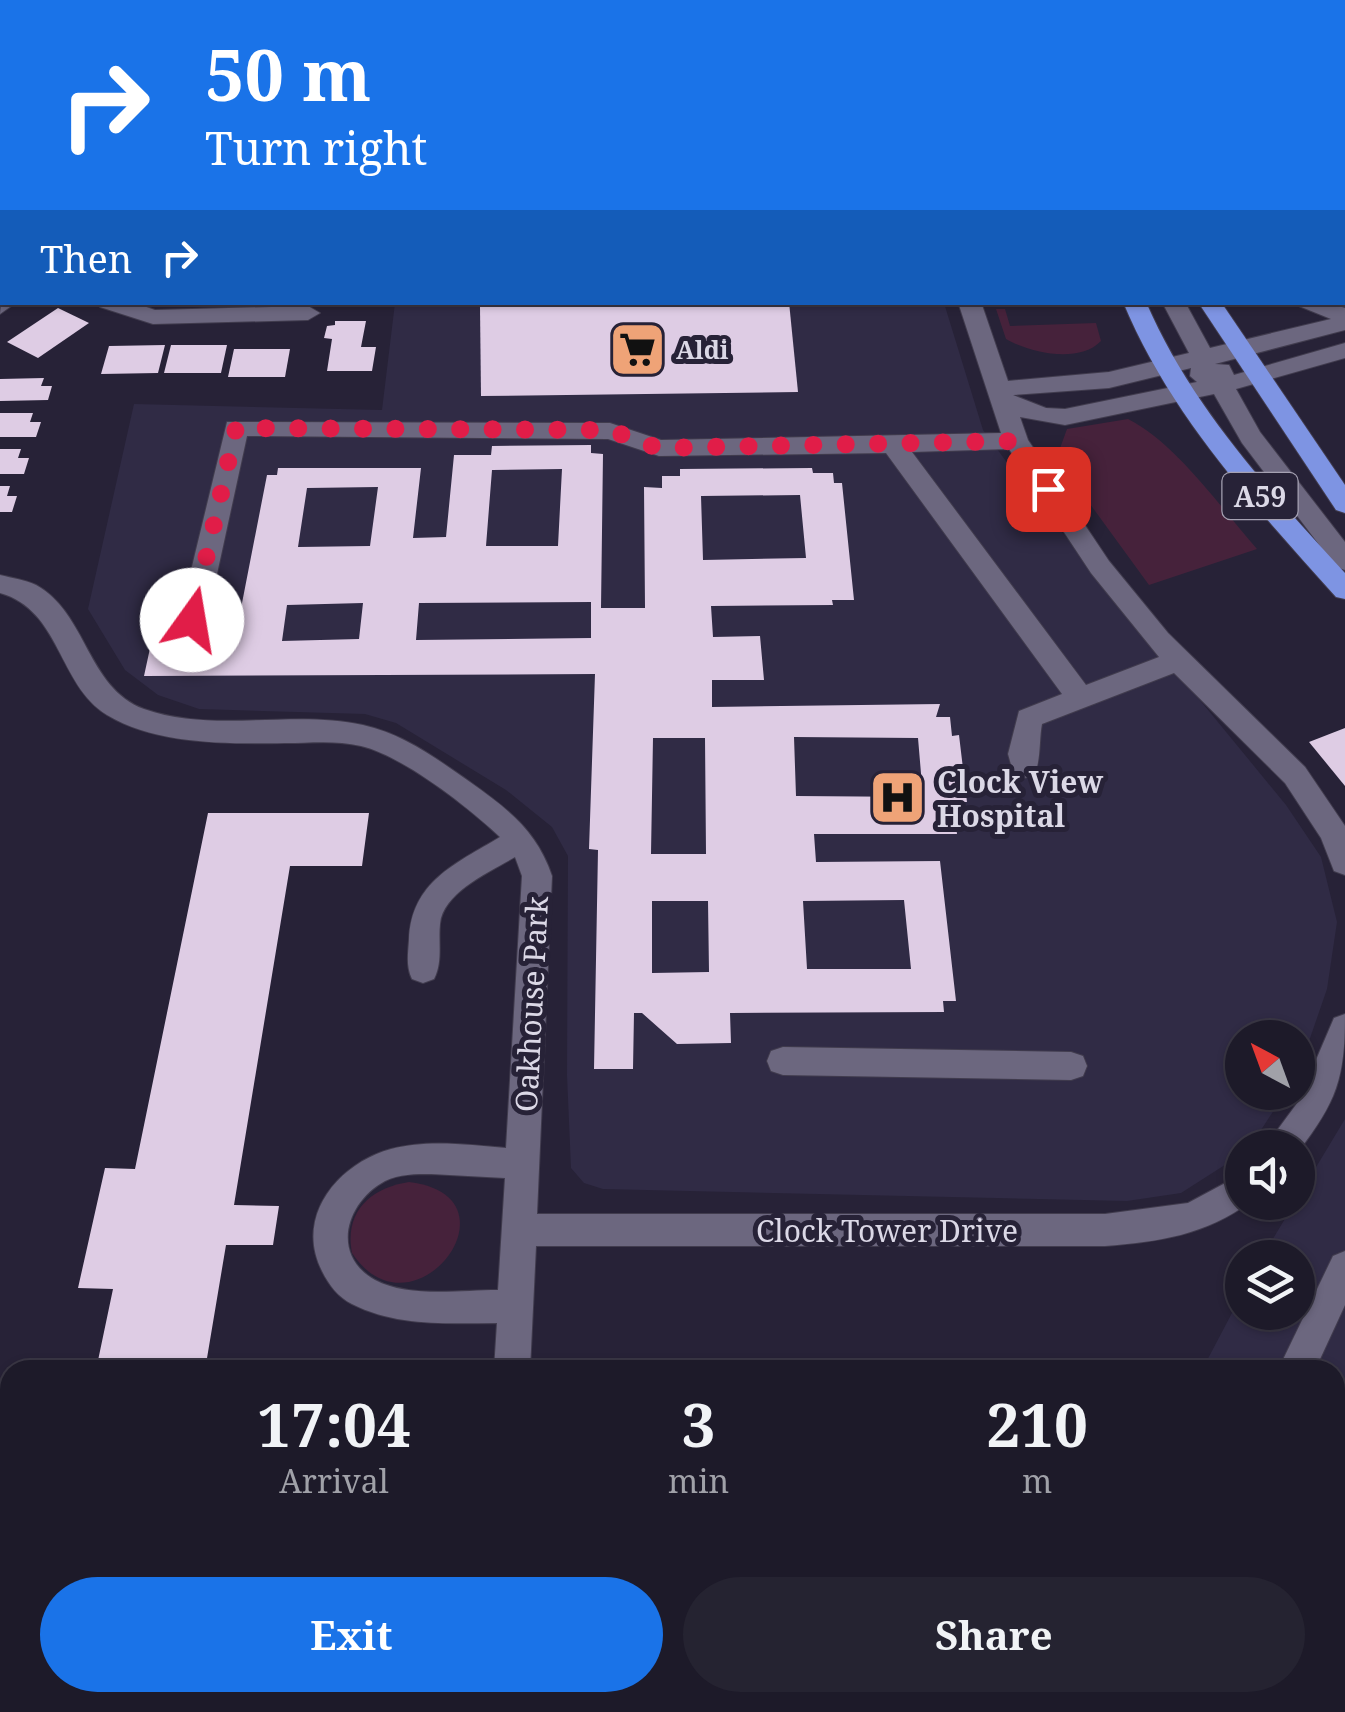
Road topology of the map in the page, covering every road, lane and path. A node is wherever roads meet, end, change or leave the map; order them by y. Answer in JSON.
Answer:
{"nodes":[{"id":1,"x":116,"y":305,"type":"edge"},
{"id":2,"x":970,"y":305,"type":"edge"},
{"id":3,"x":1136,"y":305,"type":"edge"},
{"id":4,"x":1175,"y":305,"type":"edge"},
{"id":5,"x":1211,"y":305,"type":"edge"},
{"id":6,"x":1308,"y":305,"type":"edge"},
{"id":7,"x":308,"y":313,"type":"dead end"},
{"id":8,"x":1345,"y":319,"type":"edge"},
{"id":9,"x":1240,"y":350,"type":"junction"},
{"id":10,"x":1345,"y":350,"type":"edge"},
{"id":11,"x":1204,"y":358,"type":"junction"},
{"id":12,"x":1167,"y":367,"type":"junction"},
{"id":13,"x":1258,"y":377,"type":"junction"},
{"id":14,"x":1221,"y":385,"type":"junction"},
{"id":15,"x":1184,"y":394,"type":"junction"},
{"id":16,"x":1001,"y":396,"type":"junction"},
{"id":17,"x":1016,"y":441,"type":"junction"},
{"id":18,"x":893,"y":444,"type":"junction"},
{"id":19,"x":1345,"y":504,"type":"edge"},
{"id":20,"x":1345,"y":562,"type":"edge"},
{"id":21,"x":0,"y":584,"type":"edge"},
{"id":22,"x":1345,"y":590,"type":"edge"},
{"id":23,"x":192,"y":620,"type":"dead end"},
{"id":24,"x":1178,"y":660,"type":"junction"},
{"id":25,"x":1080,"y":698,"type":"junction"},
{"id":26,"x":1024,"y":767,"type":"dead end"},
{"id":27,"x":521,"y":839,"type":"junction"},
{"id":28,"x":1345,"y":863,"type":"edge"},
{"id":29,"x":424,"y":970,"type":"dead end"},
{"id":30,"x":1345,"y":1027,"type":"edge"},
{"id":31,"x":783,"y":1062,"type":"dead end"},
{"id":32,"x":1070,"y":1066,"type":"dead end"},
{"id":33,"x":1295,"y":1130,"type":"edge"},
{"id":34,"x":524,"y":1164,"type":"junction"},
{"id":35,"x":1225,"y":1203,"type":"edge"},
{"id":36,"x":521,"y":1230,"type":"junction"},
{"id":37,"x":1345,"y":1267,"type":"edge"},
{"id":38,"x":513,"y":1306,"type":"junction"},
{"id":39,"x":512,"y":1360,"type":"edge"},
{"id":40,"x":1301,"y":1360,"type":"edge"}],
"edges":[{"from":1,"to":7,"type":"street"},
{"from":2,"to":16,"type":"street"},
{"from":3,"to":12,"type":"highway","number":"A59"},
{"from":4,"to":11,"type":"street"},
{"from":5,"to":9,"type":"highway","number":"A59"},
{"from":6,"to":8,"type":"street"},
{"from":8,"to":9,"type":"street"},
{"from":9,"to":11,"type":"street"},
{"from":9,"to":13,"type":"highway","number":"A59"},
{"from":9,"to":14,"type":"street"},
{"from":10,"to":13,"type":"street"},
{"from":11,"to":12,"type":"street"},
{"from":11,"to":15,"type":"street"},
{"from":12,"to":15,"type":"highway","number":"A59"},
{"from":12,"to":16,"type":"street"},
{"from":13,"to":14,"type":"street"},
{"from":13,"to":19,"type":"highway","number":"A59"},
{"from":14,"to":15,"type":"street"},
{"from":14,"to":20,"type":"street"},
{"from":15,"to":16,"type":"street"},
{"from":15,"to":22,"type":"highway","number":"A59"},
{"from":16,"to":17,"type":"street"},
{"from":17,"to":18,"type":"street"},
{"from":17,"to":24,"type":"street"},
{"from":18,"to":23,"type":"street"},
{"from":18,"to":25,"type":"street"},
{"from":21,"to":27,"type":"street"},
{"from":24,"to":25,"type":"street"},
{"from":24,"to":28,"type":"street"},
{"from":25,"to":26,"type":"street"},
{"from":27,"to":29,"type":"street"},
{"from":27,"to":34,"type":"street","name":"Oakhouse Park"},
{"from":30,"to":33,"type":"street"},
{"from":31,"to":32,"type":"street"},
{"from":34,"to":36,"type":"street","name":"Oakhouse Park"},
{"from":34,"to":38,"type":"street"},
{"from":35,"to":36,"type":"street","name":"Clock Tower Drive"},
{"from":36,"to":38,"type":"street","name":"Oakhouse Park"},
{"from":37,"to":40,"type":"street"},
{"from":38,"to":39,"type":"street","name":"Oakhouse Park"}]}
